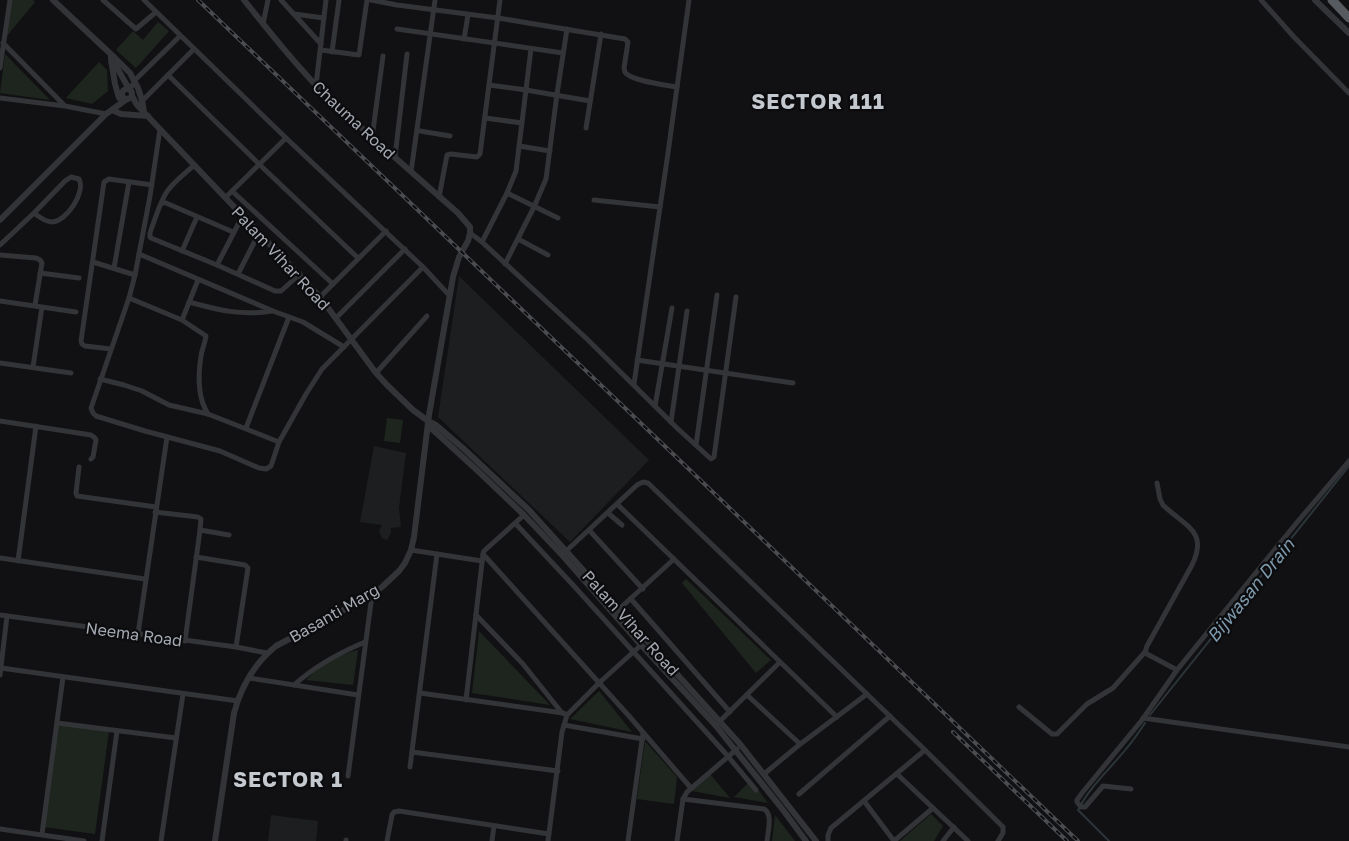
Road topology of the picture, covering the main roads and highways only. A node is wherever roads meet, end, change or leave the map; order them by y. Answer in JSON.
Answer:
{"nodes":[{"id":1,"x":1332,"y":0,"type":"edge"},
{"id":2,"x":1349,"y":18,"type":"edge"}],
"edges":[{"from":1,"to":2,"type":"highway"}]}
